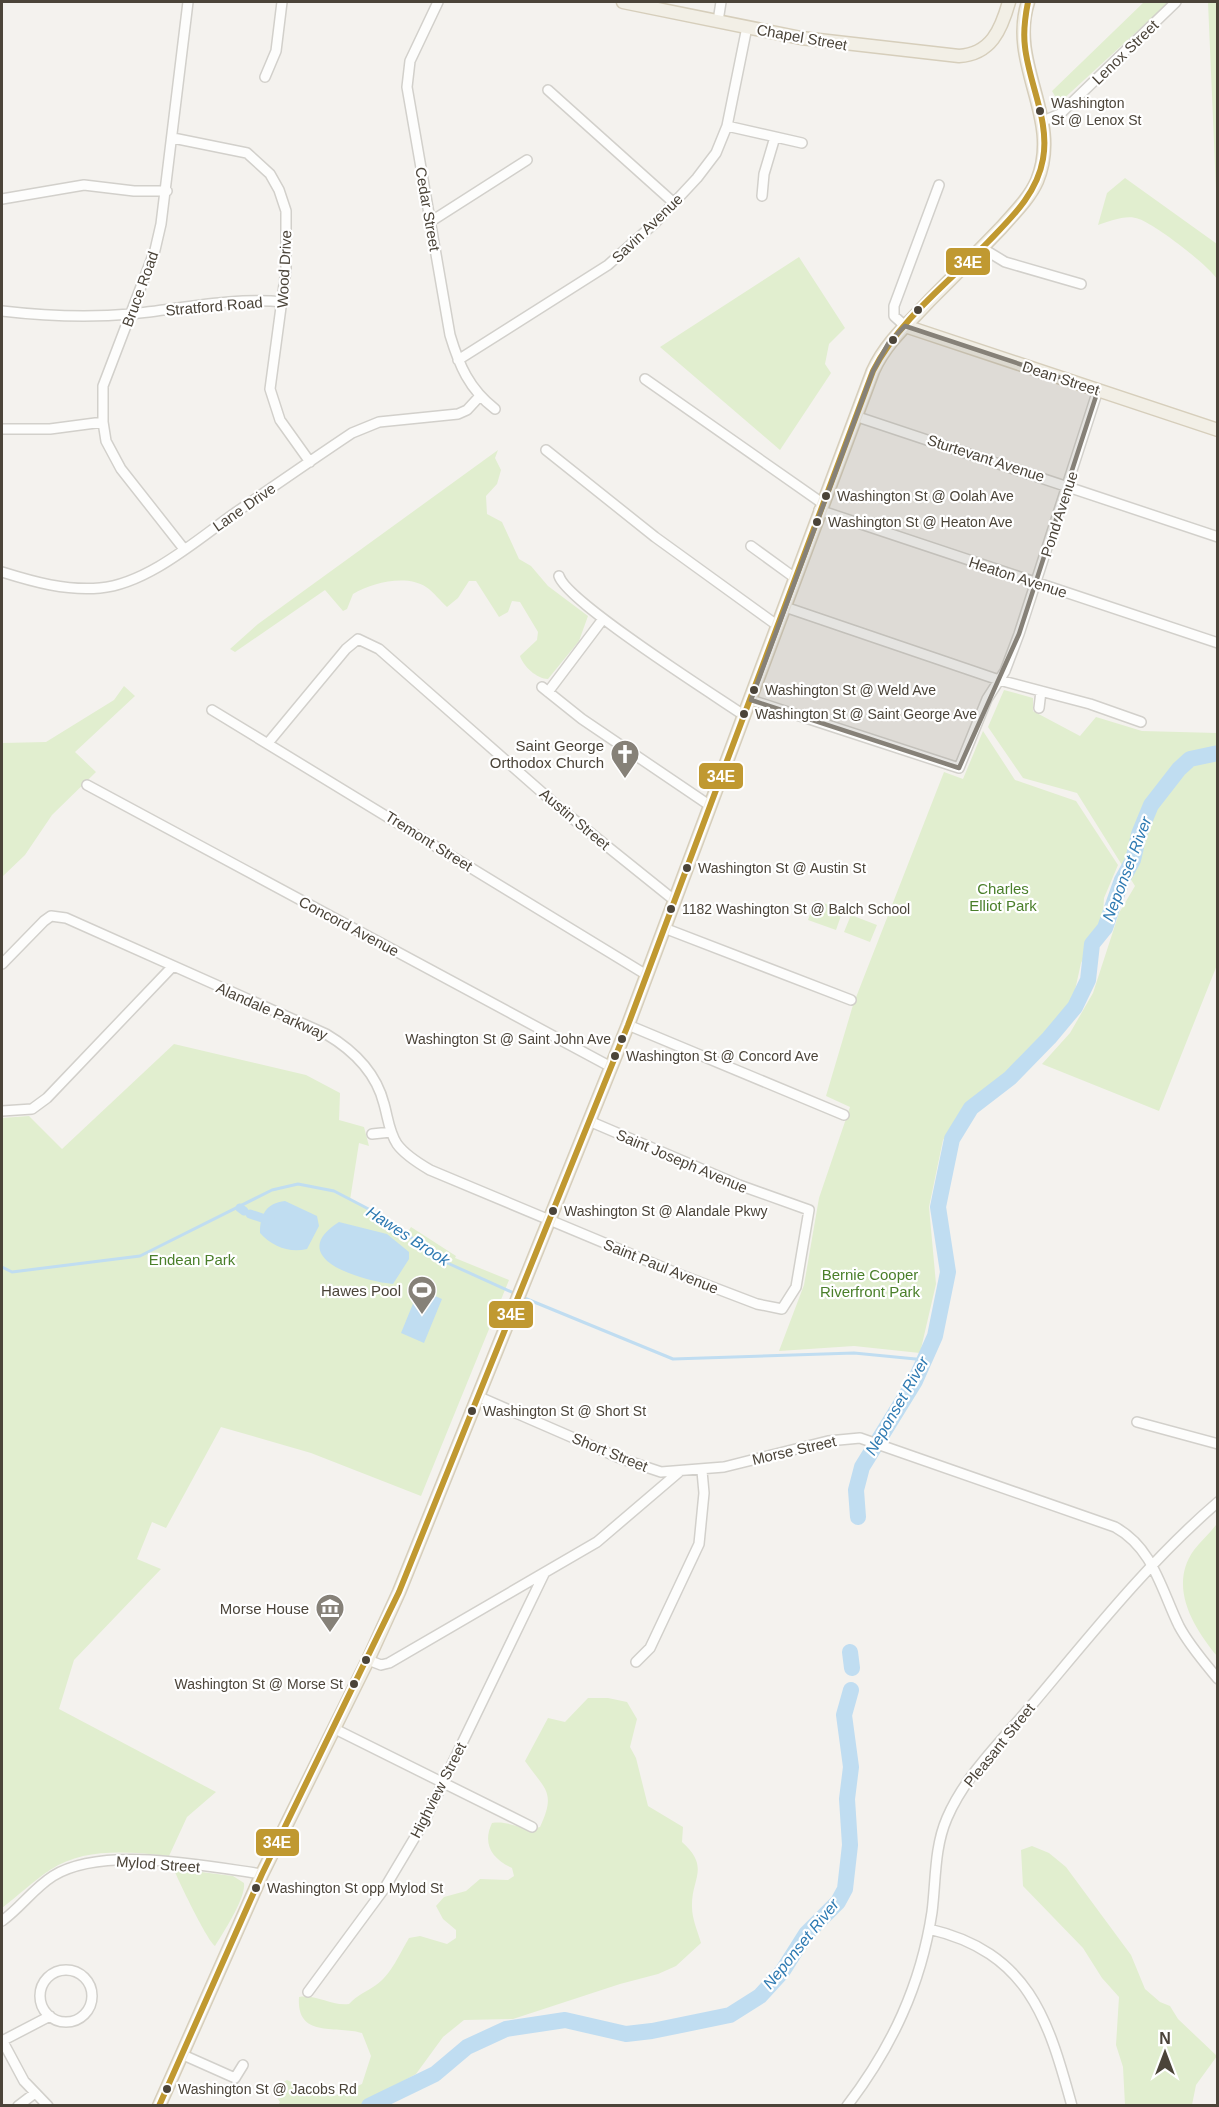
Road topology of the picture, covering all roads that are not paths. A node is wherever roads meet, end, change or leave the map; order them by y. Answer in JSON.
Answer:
{"nodes":[{"id":1,"x":188,"y":2,"type":"edge"},
{"id":2,"x":282,"y":2,"type":"edge"},
{"id":3,"x":438,"y":2,"type":"edge"},
{"id":4,"x":624,"y":2,"type":"edge"},
{"id":5,"x":721,"y":2,"type":"edge"},
{"id":6,"x":1009,"y":2,"type":"edge"},
{"id":7,"x":1028,"y":2,"type":"edge"},
{"id":8,"x":1176,"y":2,"type":"edge"},
{"id":9,"x":718,"y":21,"type":"junction"},
{"id":10,"x":747,"y":27,"type":"junction"},
{"id":11,"x":265,"y":76,"type":"dead end"},
{"id":12,"x":548,"y":90,"type":"dead end"},
{"id":13,"x":1043,"y":121,"type":"junction"},
{"id":14,"x":727,"y":126,"type":"junction"},
{"id":15,"x":775,"y":137,"type":"junction"},
{"id":16,"x":173,"y":138,"type":"junction"},
{"id":17,"x":802,"y":143,"type":"dead end"},
{"id":18,"x":527,"y":160,"type":"dead end"},
{"id":19,"x":939,"y":185,"type":"dead end"},
{"id":20,"x":167,"y":191,"type":"junction"},
{"id":21,"x":762,"y":196,"type":"dead end"},
{"id":22,"x":2,"y":199,"type":"edge"},
{"id":23,"x":674,"y":203,"type":"junction"},
{"id":24,"x":430,"y":222,"type":"junction"},
{"id":25,"x":982,"y":248,"type":"junction"},
{"id":26,"x":1081,"y":284,"type":"dead end"},
{"id":27,"x":283,"y":302,"type":"junction"},
{"id":28,"x":2,"y":311,"type":"edge"},
{"id":29,"x":130,"y":314,"type":"junction"},
{"id":30,"x":905,"y":326,"type":"junction"},
{"id":31,"x":458,"y":360,"type":"junction"},
{"id":32,"x":645,"y":379,"type":"dead end"},
{"id":33,"x":1098,"y":390,"type":"junction"},
{"id":34,"x":479,"y":397,"type":"junction"},
{"id":35,"x":495,"y":409,"type":"dead end"},
{"id":36,"x":855,"y":416,"type":"junction"},
{"id":37,"x":103,"y":422,"type":"junction"},
{"id":38,"x":2,"y":429,"type":"edge"},
{"id":39,"x":1218,"y":430,"type":"edge"},
{"id":40,"x":546,"y":450,"type":"dead end"},
{"id":41,"x":309,"y":462,"type":"junction"},
{"id":42,"x":1068,"y":485,"type":"junction"},
{"id":43,"x":821,"y":506,"type":"junction"},
{"id":44,"x":1218,"y":537,"type":"edge"},
{"id":45,"x":751,"y":546,"type":"dead end"},
{"id":46,"x":184,"y":549,"type":"junction"},
{"id":47,"x":2,"y":572,"type":"edge"},
{"id":48,"x":559,"y":576,"type":"dead end"},
{"id":49,"x":795,"y":578,"type":"junction"},
{"id":50,"x":1036,"y":583,"type":"junction"},
{"id":51,"x":785,"y":607,"type":"junction"},
{"id":52,"x":603,"y":619,"type":"junction"},
{"id":53,"x":778,"y":626,"type":"junction"},
{"id":54,"x":1218,"y":643,"type":"edge"},
{"id":55,"x":999,"y":680,"type":"junction"},
{"id":56,"x":1041,"y":691,"type":"junction"},
{"id":57,"x":751,"y":700,"type":"junction"},
{"id":58,"x":1038,"y":708,"type":"dead end"},
{"id":59,"x":212,"y":710,"type":"dead end"},
{"id":60,"x":745,"y":716,"type":"junction"},
{"id":61,"x":1141,"y":722,"type":"dead end"},
{"id":62,"x":268,"y":743,"type":"junction"},
{"id":63,"x":87,"y":786,"type":"dead end"},
{"id":64,"x":709,"y":805,"type":"junction"},
{"id":65,"x":674,"y":900,"type":"junction"},
{"id":66,"x":664,"y":928,"type":"junction"},
{"id":67,"x":2,"y":964,"type":"edge"},
{"id":68,"x":173,"y":966,"type":"junction"},
{"id":69,"x":645,"y":974,"type":"junction"},
{"id":70,"x":851,"y":1000,"type":"dead end"},
{"id":71,"x":628,"y":1025,"type":"junction"},
{"id":72,"x":611,"y":1067,"type":"junction"},
{"id":73,"x":2,"y":1112,"type":"edge"},
{"id":74,"x":844,"y":1115,"type":"dead end"},
{"id":75,"x":590,"y":1121,"type":"junction"},
{"id":76,"x":391,"y":1132,"type":"junction"},
{"id":77,"x":372,"y":1134,"type":"dead end"},
{"id":78,"x":549,"y":1222,"type":"junction"},
{"id":79,"x":774,"y":1309,"type":"joint"},
{"id":80,"x":477,"y":1396,"type":"junction"},
{"id":81,"x":1137,"y":1422,"type":"dead end"},
{"id":82,"x":1218,"y":1444,"type":"edge"},
{"id":83,"x":702,"y":1471,"type":"junction"},
{"id":84,"x":679,"y":1472,"type":"junction"},
{"id":85,"x":1218,"y":1502,"type":"edge"},
{"id":86,"x":1153,"y":1566,"type":"junction"},
{"id":87,"x":544,"y":1574,"type":"junction"},
{"id":88,"x":368,"y":1660,"type":"junction"},
{"id":89,"x":636,"y":1662,"type":"dead end"},
{"id":90,"x":1218,"y":1679,"type":"edge"},
{"id":91,"x":335,"y":1729,"type":"junction"},
{"id":92,"x":442,"y":1782,"type":"junction"},
{"id":93,"x":532,"y":1827,"type":"dead end"},
{"id":94,"x":262,"y":1874,"type":"junction"},
{"id":95,"x":2,"y":1921,"type":"edge"},
{"id":96,"x":929,"y":1929,"type":"junction"},
{"id":97,"x":308,"y":1992,"type":"dead end"},
{"id":98,"x":50,"y":2016,"type":"junction"},
{"id":99,"x":2,"y":2040,"type":"edge"},
{"id":100,"x":181,"y":2054,"type":"junction"},
{"id":101,"x":243,"y":2065,"type":"dead end"},
{"id":102,"x":35,"y":2093,"type":"junction"},
{"id":103,"x":18,"y":2106,"type":"edge"},
{"id":104,"x":48,"y":2106,"type":"edge"},
{"id":105,"x":159,"y":2106,"type":"edge"},
{"id":106,"x":847,"y":2106,"type":"edge"},
{"id":107,"x":1072,"y":2106,"type":"edge"}],
"edges":[{"from":1,"to":16,"type":"street","name":"Bruce Road"},
{"from":2,"to":11,"type":"street"},
{"from":3,"to":24,"type":"street","name":"Cedar Street"},
{"from":4,"to":9,"type":"main road","name":"Chapel Street"},
{"from":5,"to":9,"type":"street"},
{"from":6,"to":10,"type":"main road","name":"Chapel Street"},
{"from":7,"to":13,"type":"main road"},
{"from":8,"to":13,"type":"street","name":"Lenox Street"},
{"from":9,"to":10,"type":"main road","name":"Chapel Street"},
{"from":10,"to":14,"type":"street","name":"Savin Avenue"},
{"from":12,"to":23,"type":"street"},
{"from":13,"to":25,"type":"main road"},
{"from":14,"to":15,"type":"street"},
{"from":14,"to":23,"type":"street","name":"Savin Avenue"},
{"from":15,"to":17,"type":"street"},
{"from":15,"to":21,"type":"street"},
{"from":16,"to":20,"type":"street","name":"Bruce Road"},
{"from":16,"to":27,"type":"street","name":"Wood Drive"},
{"from":18,"to":24,"type":"street"},
{"from":19,"to":30,"type":"street"},
{"from":20,"to":22,"type":"street"},
{"from":20,"to":29,"type":"street","name":"Bruce Road"},
{"from":23,"to":31,"type":"street","name":"Savin Avenue"},
{"from":24,"to":31,"type":"street","name":"Cedar Street"},
{"from":25,"to":26,"type":"street"},
{"from":25,"to":30,"type":"main road"},
{"from":27,"to":29,"type":"street","name":"Stratford Road"},
{"from":27,"to":41,"type":"street","name":"Wood Drive"},
{"from":28,"to":29,"type":"street","name":"Stratford Road"},
{"from":29,"to":37,"type":"street","name":"Bruce Road"},
{"from":30,"to":33,"type":"main road","name":"Dean Street"},
{"from":30,"to":36,"type":"main road"},
{"from":31,"to":34,"type":"street","name":"Cedar Street"},
{"from":32,"to":43,"type":"street","name":"Heaton Avenue"},
{"from":33,"to":39,"type":"main road","name":"Dean Street"},
{"from":33,"to":42,"type":"street","name":"Pond Avenue"},
{"from":34,"to":35,"type":"street","name":"Cedar Street"},
{"from":34,"to":41,"type":"street","name":"Lane Drive"},
{"from":36,"to":42,"type":"street","name":"Sturtevant Avenue"},
{"from":36,"to":43,"type":"main road"},
{"from":37,"to":38,"type":"street"},
{"from":37,"to":46,"type":"street","name":"Bruce Road"},
{"from":40,"to":53,"type":"street"},
{"from":41,"to":46,"type":"street","name":"Lane Drive"},
{"from":42,"to":44,"type":"street","name":"Sturtevant Avenue"},
{"from":42,"to":50,"type":"street","name":"Pond Avenue"},
{"from":43,"to":49,"type":"main road"},
{"from":43,"to":50,"type":"street","name":"Heaton Avenue"},
{"from":45,"to":49,"type":"street"},
{"from":46,"to":47,"type":"street","name":"Lane Drive"},
{"from":48,"to":52,"type":"street"},
{"from":49,"to":51,"type":"main road"},
{"from":50,"to":54,"type":"street","name":"Heaton Avenue"},
{"from":50,"to":55,"type":"street","name":"Pond Avenue"},
{"from":51,"to":53,"type":"main road"},
{"from":51,"to":55,"type":"street"},
{"from":52,"to":60,"type":"street"},
{"from":52,"to":64,"type":"street"},
{"from":53,"to":57,"type":"main road"},
{"from":55,"to":56,"type":"street"},
{"from":55,"to":57,"type":"street","name":"Pond Avenue"},
{"from":56,"to":58,"type":"street"},
{"from":56,"to":61,"type":"street"},
{"from":57,"to":60,"type":"main road"},
{"from":59,"to":62,"type":"street","name":"Tremont Street"},
{"from":60,"to":64,"type":"main road"},
{"from":62,"to":65,"type":"street","name":"Austin Street"},
{"from":62,"to":69,"type":"street","name":"Tremont Street"},
{"from":63,"to":72,"type":"street","name":"Concord Avenue"},
{"from":64,"to":65,"type":"main road"},
{"from":65,"to":66,"type":"main road"},
{"from":66,"to":69,"type":"main road"},
{"from":66,"to":70,"type":"street"},
{"from":67,"to":68,"type":"street","name":"Alandale Parkway"},
{"from":68,"to":73,"type":"street"},
{"from":68,"to":76,"type":"street","name":"Alandale Parkway"},
{"from":69,"to":71,"type":"main road"},
{"from":71,"to":72,"type":"main road"},
{"from":71,"to":74,"type":"street"},
{"from":72,"to":75,"type":"main road"},
{"from":75,"to":78,"type":"main road"},
{"from":75,"to":79,"type":"street","name":"Saint Joseph Avenue"},
{"from":76,"to":77,"type":"street"},
{"from":76,"to":78,"type":"street","name":"Alandale Parkway"},
{"from":78,"to":79,"type":"street","name":"Saint Paul Avenue"},
{"from":78,"to":80,"type":"main road"},
{"from":80,"to":84,"type":"street","name":"Short Street"},
{"from":80,"to":88,"type":"main road"},
{"from":81,"to":82,"type":"street"},
{"from":83,"to":84,"type":"street","name":"Morse Street"},
{"from":83,"to":86,"type":"street","name":"Morse Street"},
{"from":83,"to":89,"type":"street"},
{"from":84,"to":87,"type":"street"},
{"from":85,"to":86,"type":"street","name":"Pleasant Street"},
{"from":86,"to":90,"type":"street","name":"Morse Street"},
{"from":86,"to":96,"type":"street","name":"Pleasant Street"},
{"from":87,"to":88,"type":"street"},
{"from":87,"to":92,"type":"street","name":"Highview Street"},
{"from":88,"to":91,"type":"main road"},
{"from":91,"to":92,"type":"street"},
{"from":91,"to":94,"type":"main road"},
{"from":92,"to":93,"type":"street"},
{"from":92,"to":97,"type":"street","name":"Highview Street"},
{"from":94,"to":95,"type":"street","name":"Mylod Street"},
{"from":94,"to":100,"type":"main road"},
{"from":96,"to":106,"type":"street","name":"Pleasant Street"},
{"from":96,"to":107,"type":"street"},
{"from":98,"to":98,"type":"street"},
{"from":98,"to":99,"type":"street"},
{"from":99,"to":102,"type":"street"},
{"from":100,"to":101,"type":"street"},
{"from":100,"to":105,"type":"main road"},
{"from":102,"to":103,"type":"street"},
{"from":102,"to":104,"type":"street"}]}
